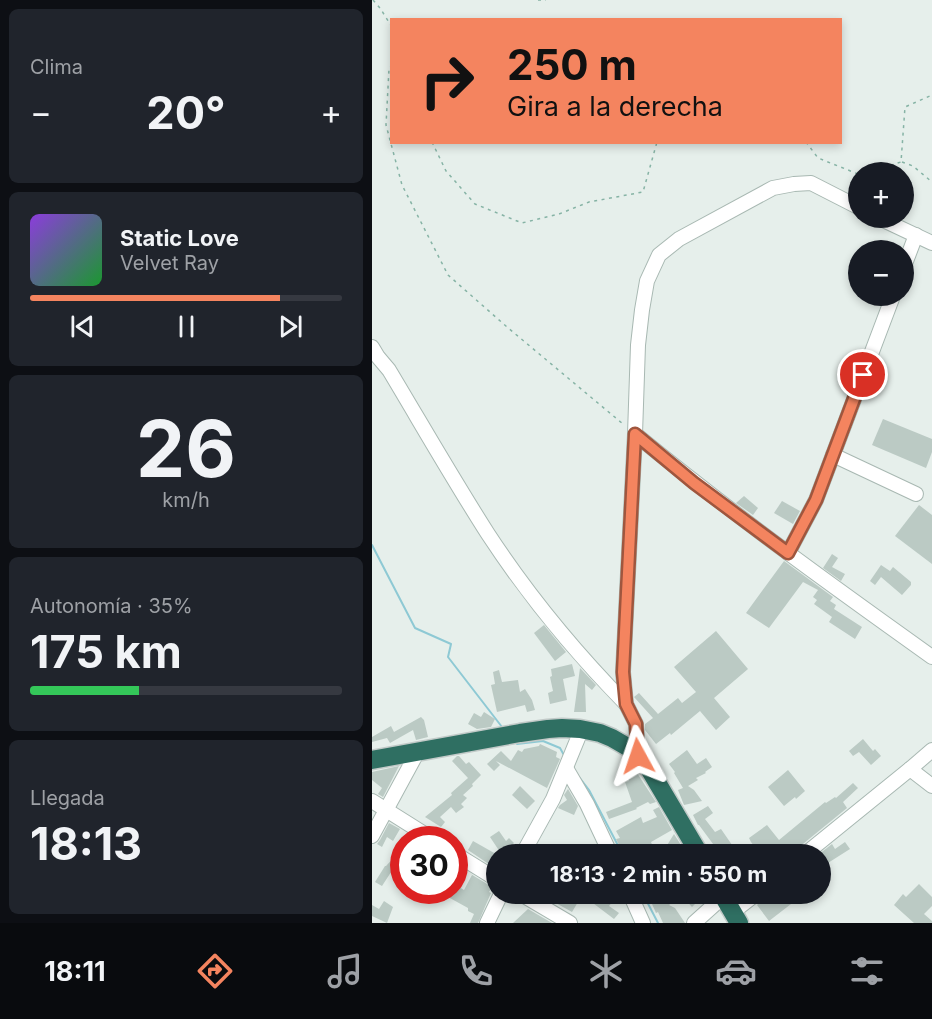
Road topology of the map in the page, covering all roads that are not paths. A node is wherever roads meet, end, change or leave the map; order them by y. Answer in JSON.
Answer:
{"nodes":[{"id":1,"x":848,"y":202,"type":"edge"},
{"id":2,"x":901,"y":228,"type":"edge"},
{"id":3,"x":916,"y":235,"type":"junction"},
{"id":4,"x":914,"y":240,"type":"edge"},
{"id":5,"x":932,"y":243,"type":"edge"},
{"id":6,"x":889,"y":306,"type":"edge"},
{"id":7,"x":372,"y":347,"type":"edge"},
{"id":8,"x":635,"y":434,"type":"junction"},
{"id":9,"x":833,"y":455,"type":"junction"},
{"id":10,"x":916,"y":494,"type":"dead end"},
{"id":11,"x":788,"y":553,"type":"junction"},
{"id":12,"x":932,"y":657,"type":"edge"},
{"id":13,"x":626,"y":704,"type":"junction"},
{"id":14,"x":580,"y":729,"type":"junction"},
{"id":15,"x":932,"y":750,"type":"edge"},
{"id":16,"x":417,"y":753,"type":"junction"},
{"id":17,"x":638,"y":756,"type":"junction"},
{"id":18,"x":372,"y":760,"type":"edge"},
{"id":19,"x":566,"y":768,"type":"junction"},
{"id":20,"x":910,"y":769,"type":"junction"},
{"id":21,"x":932,"y":786,"type":"edge"},
{"id":22,"x":372,"y":801,"type":"edge"},
{"id":23,"x":387,"y":810,"type":"junction"},
{"id":24,"x":412,"y":826,"type":"edge"},
{"id":25,"x":372,"y":836,"type":"edge"},
{"id":26,"x":528,"y":844,"type":"edge"},
{"id":27,"x":606,"y":844,"type":"edge"},
{"id":28,"x":694,"y":844,"type":"edge"},
{"id":29,"x":818,"y":844,"type":"edge"},
{"id":30,"x":468,"y":862,"type":"edge"},
{"id":31,"x":486,"y":873,"type":"edge"},
{"id":32,"x":496,"y":904,"type":"edge"},
{"id":33,"x":538,"y":904,"type":"edge"},
{"id":34,"x":634,"y":904,"type":"edge"},
{"id":35,"x":714,"y":904,"type":"edge"},
{"id":36,"x":728,"y":904,"type":"edge"},
{"id":37,"x":748,"y":904,"type":"edge"},
{"id":38,"x":736,"y":918,"type":"edge"},
{"id":39,"x":487,"y":923,"type":"edge"},
{"id":40,"x":570,"y":923,"type":"edge"},
{"id":41,"x":643,"y":923,"type":"edge"},
{"id":42,"x":694,"y":923,"type":"edge"}],
"edges":[{"from":1,"to":8,"type":"street"},
{"from":2,"to":3,"type":"street"},
{"from":3,"to":4,"type":"street"},
{"from":3,"to":5,"type":"street"},
{"from":6,"to":9,"type":"street"},
{"from":7,"to":13,"type":"street"},
{"from":8,"to":11,"type":"street"},
{"from":8,"to":13,"type":"street"},
{"from":9,"to":10,"type":"street"},
{"from":9,"to":11,"type":"street"},
{"from":11,"to":12,"type":"street"},
{"from":13,"to":17,"type":"street"},
{"from":14,"to":16,"type":"highway"},
{"from":14,"to":17,"type":"highway"},
{"from":14,"to":19,"type":"street"},
{"from":15,"to":20,"type":"street"},
{"from":16,"to":18,"type":"highway"},
{"from":16,"to":23,"type":"street"},
{"from":17,"to":28,"type":"highway"},
{"from":19,"to":26,"type":"street"},
{"from":19,"to":27,"type":"street"},
{"from":20,"to":21,"type":"street"},
{"from":20,"to":29,"type":"street"},
{"from":22,"to":23,"type":"street"},
{"from":23,"to":24,"type":"street"},
{"from":23,"to":25,"type":"street"},
{"from":30,"to":31,"type":"street"},
{"from":32,"to":39,"type":"street"},
{"from":33,"to":40,"type":"street"},
{"from":34,"to":41,"type":"street"},
{"from":35,"to":42,"type":"street"},
{"from":36,"to":38,"type":"highway"},
{"from":37,"to":38,"type":"street"}]}
